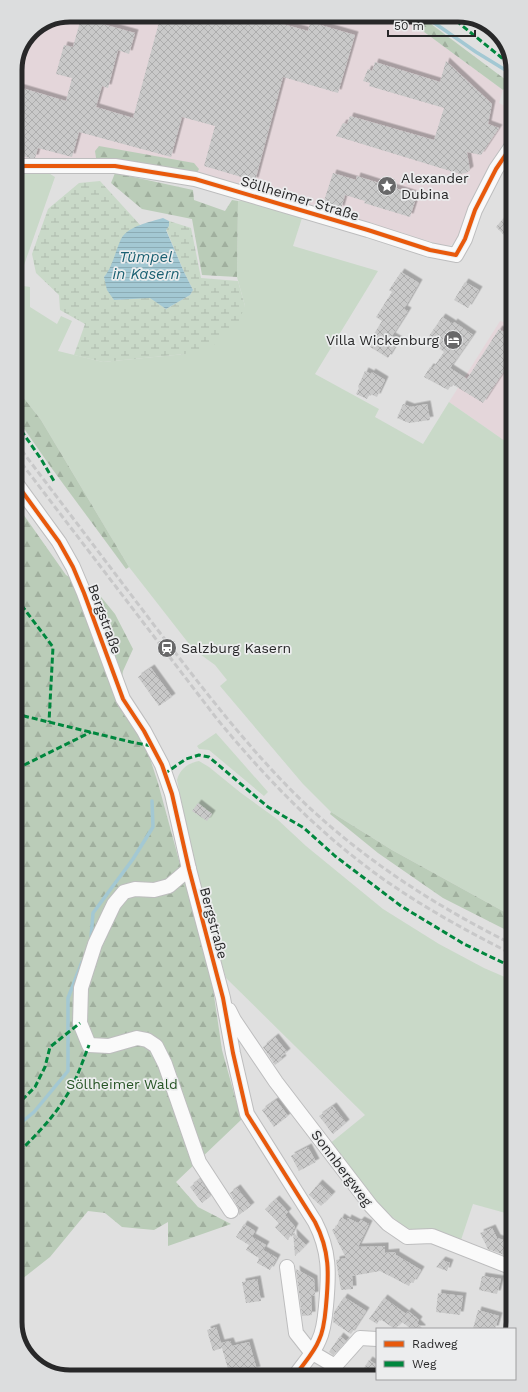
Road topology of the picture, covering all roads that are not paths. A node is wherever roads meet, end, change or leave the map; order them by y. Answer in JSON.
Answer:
{"nodes":[{"id":1,"x":506,"y":155,"type":"edge"},
{"id":2,"x":22,"y":166,"type":"edge"},
{"id":3,"x":22,"y":491,"type":"edge"},
{"id":4,"x":188,"y":869,"type":"junction"},
{"id":5,"x":223,"y":998,"type":"junction"},
{"id":6,"x":231,"y":1211,"type":"dead end"},
{"id":7,"x":506,"y":1265,"type":"edge"},
{"id":8,"x":287,"y":1267,"type":"dead end"},
{"id":9,"x":376,"y":1339,"type":"edge"},
{"id":10,"x":312,"y":1352,"type":"junction"},
{"id":11,"x":299,"y":1370,"type":"edge"}],
"edges":[{"from":1,"to":2,"type":"street","name":"Söllheimer Straße"},
{"from":3,"to":4,"type":"street","name":"Bergstraße"},
{"from":4,"to":5,"type":"street","name":"Bergstraße"},
{"from":4,"to":6,"type":"street"},
{"from":5,"to":7,"type":"street","name":"Sonnbergweg"},
{"from":5,"to":10,"type":"street","name":"Bergstraße"},
{"from":8,"to":10,"type":"street"},
{"from":9,"to":10,"type":"street"},
{"from":10,"to":11,"type":"street","name":"Bergstraße"}]}
